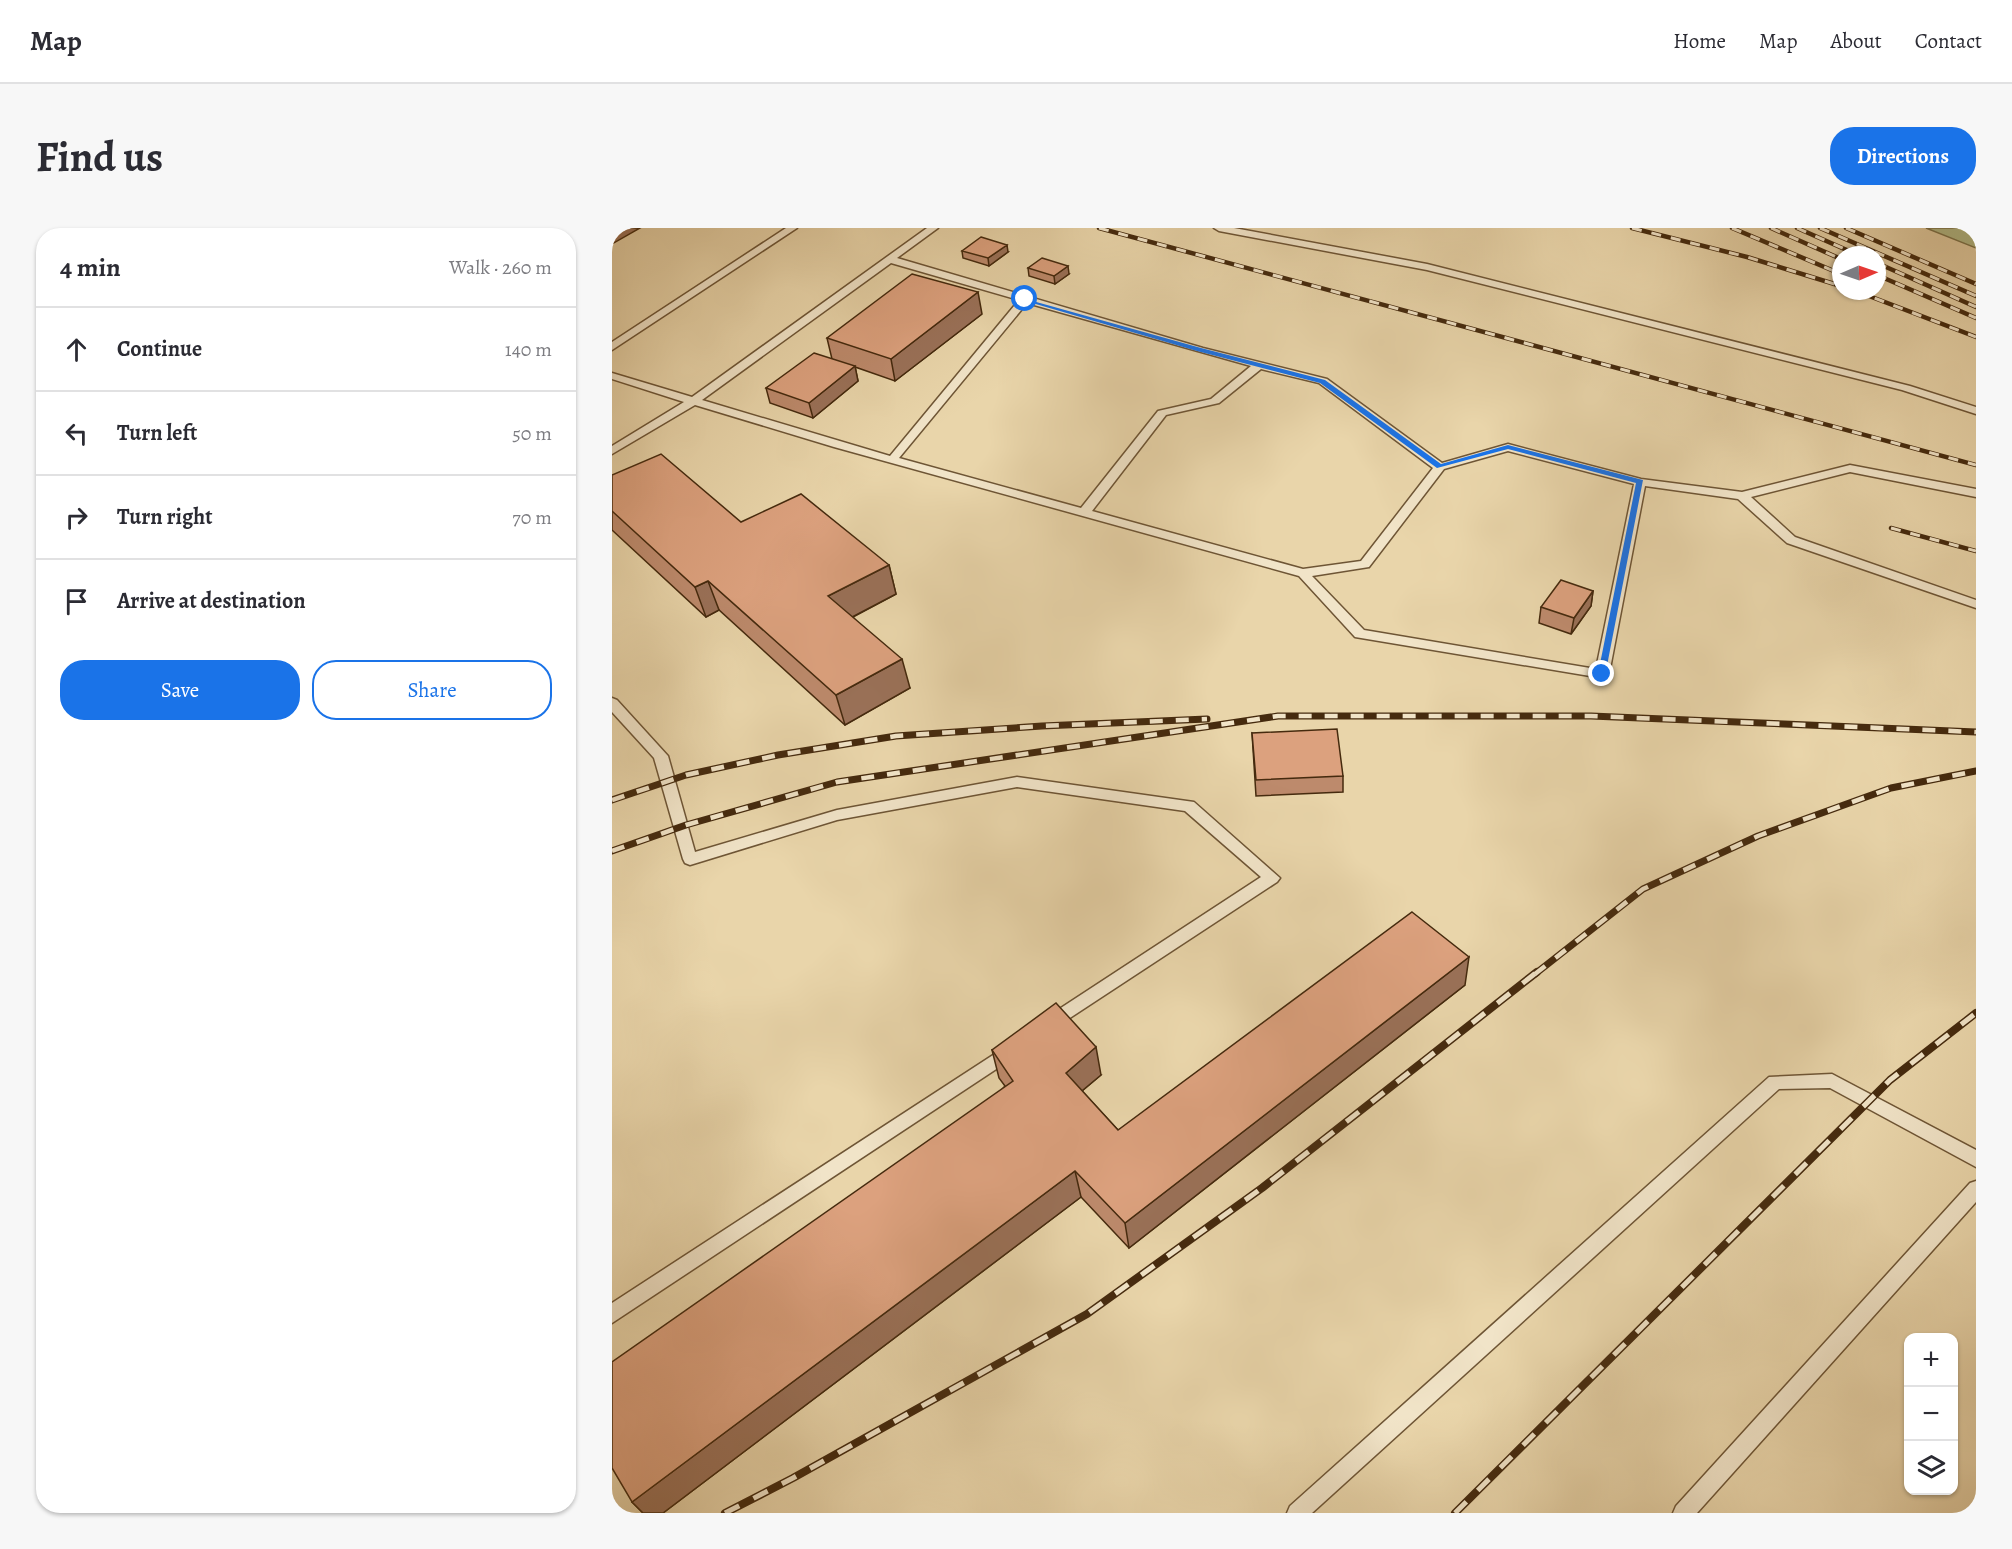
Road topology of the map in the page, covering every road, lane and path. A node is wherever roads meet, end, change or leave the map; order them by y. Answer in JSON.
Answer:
{"nodes":[{"id":1,"x":792,"y":228,"type":"edge"},
{"id":2,"x":933,"y":228,"type":"edge"},
{"id":3,"x":1219,"y":228,"type":"edge"},
{"id":4,"x":889,"y":260,"type":"junction"},
{"id":5,"x":1025,"y":299,"type":"junction"},
{"id":6,"x":612,"y":347,"type":"edge"},
{"id":7,"x":1259,"y":365,"type":"junction"},
{"id":8,"x":612,"y":376,"type":"edge"},
{"id":9,"x":693,"y":401,"type":"junction"},
{"id":10,"x":1976,"y":411,"type":"edge"},
{"id":11,"x":612,"y":452,"type":"edge"},
{"id":12,"x":892,"y":460,"type":"junction"},
{"id":13,"x":1440,"y":466,"type":"junction"},
{"id":14,"x":1640,"y":482,"type":"junction"},
{"id":15,"x":1976,"y":493,"type":"edge"},
{"id":16,"x":1742,"y":496,"type":"junction"},
{"id":17,"x":1084,"y":513,"type":"junction"},
{"id":18,"x":1303,"y":573,"type":"junction"},
{"id":19,"x":1976,"y":604,"type":"edge"},
{"id":20,"x":612,"y":703,"type":"edge"},
{"id":21,"x":1976,"y":1159,"type":"edge"},
{"id":22,"x":1976,"y":1189,"type":"edge"},
{"id":23,"x":612,"y":1314,"type":"edge"},
{"id":24,"x":1297,"y":1513,"type":"edge"},
{"id":25,"x":1683,"y":1513,"type":"edge"}],
"edges":[{"from":1,"to":6,"type":"lane"},
{"from":2,"to":4,"type":"lane"},
{"from":3,"to":10,"type":"lane"},
{"from":4,"to":5,"type":"lane"},
{"from":4,"to":9,"type":"lane"},
{"from":5,"to":7,"type":"lane"},
{"from":5,"to":12,"type":"lane"},
{"from":7,"to":13,"type":"lane"},
{"from":7,"to":17,"type":"lane"},
{"from":8,"to":9,"type":"lane"},
{"from":9,"to":11,"type":"lane"},
{"from":9,"to":12,"type":"lane"},
{"from":12,"to":17,"type":"lane"},
{"from":13,"to":14,"type":"lane"},
{"from":13,"to":18,"type":"lane"},
{"from":14,"to":16,"type":"lane"},
{"from":14,"to":18,"type":"lane"},
{"from":15,"to":16,"type":"lane"},
{"from":16,"to":19,"type":"lane"},
{"from":17,"to":18,"type":"lane"},
{"from":20,"to":23,"type":"lane"},
{"from":21,"to":24,"type":"lane"},
{"from":22,"to":25,"type":"lane"}]}
